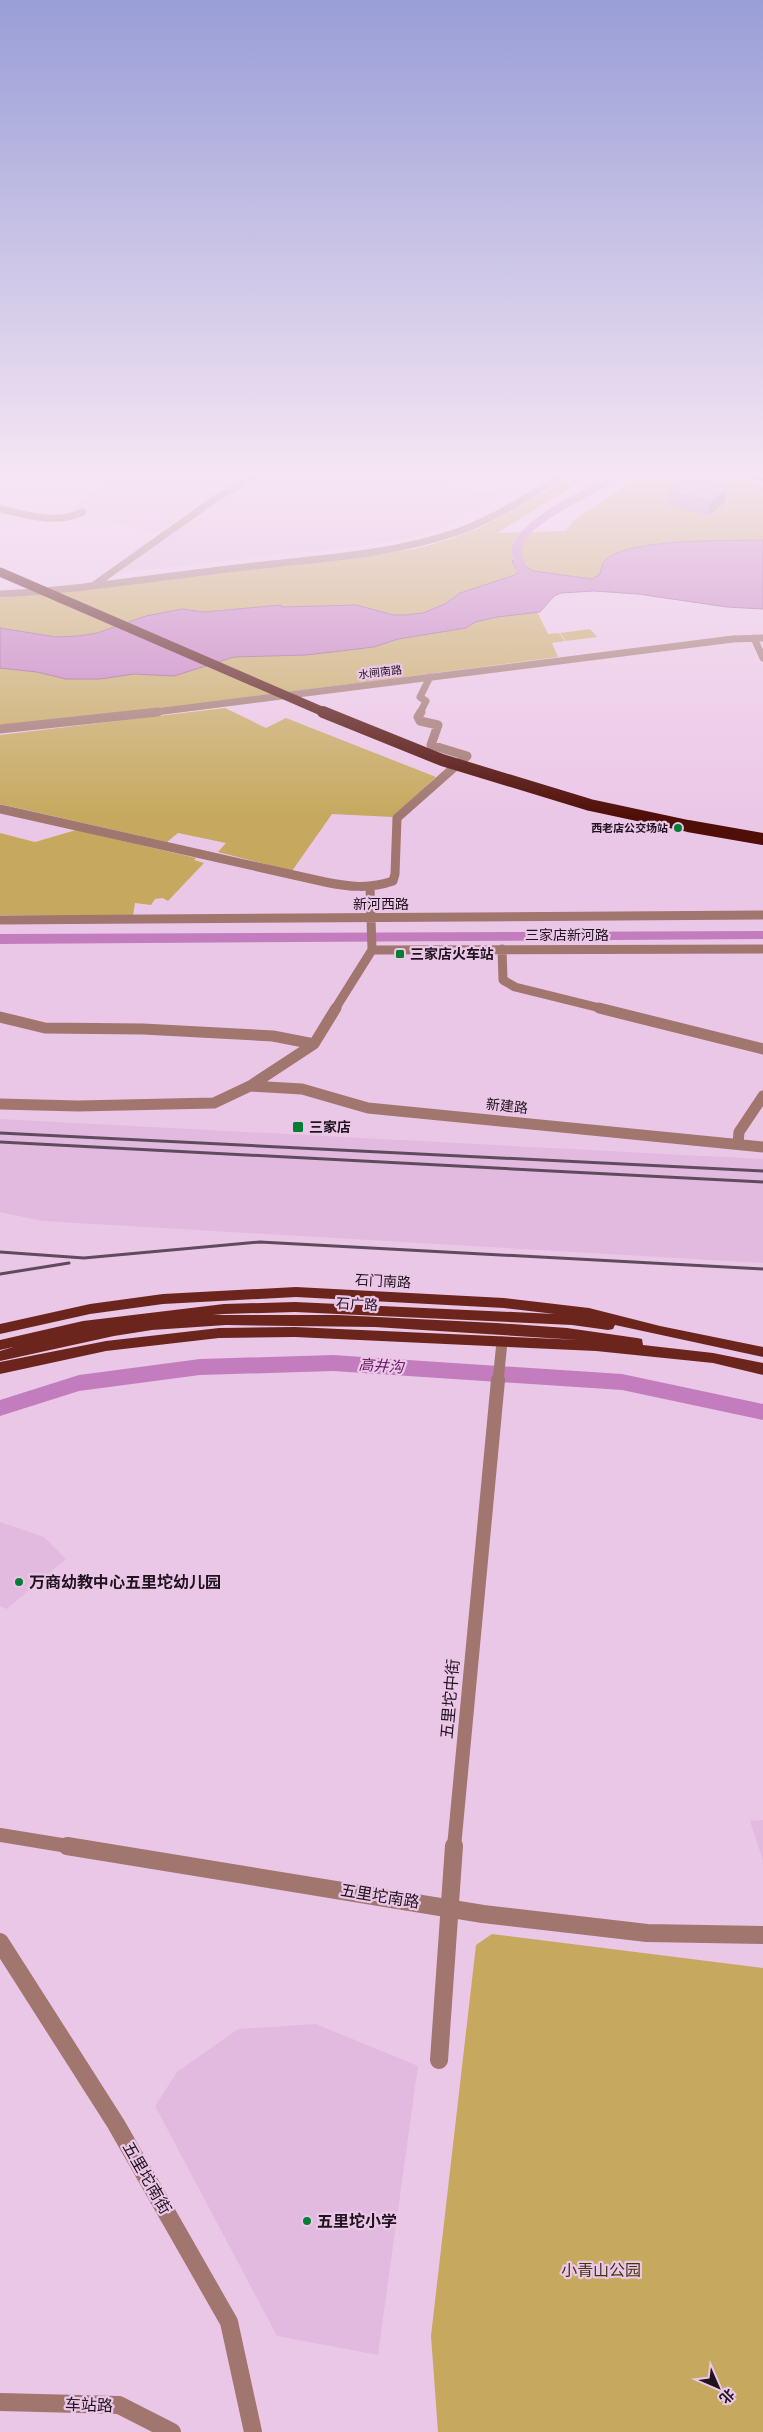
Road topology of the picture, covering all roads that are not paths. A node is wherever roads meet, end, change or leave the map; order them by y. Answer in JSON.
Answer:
{"nodes":[{"id":1,"x":22,"y":590,"type":"edge"},
{"id":2,"x":41,"y":590,"type":"edge"},
{"id":3,"x":42,"y":590,"type":"edge"},
{"id":4,"x":0,"y":594,"type":"edge"},
{"id":5,"x":754,"y":638,"type":"junction"},
{"id":6,"x":763,"y":638,"type":"edge"},
{"id":7,"x":763,"y":658,"type":"edge"},
{"id":8,"x":430,"y":677,"type":"junction"},
{"id":9,"x":0,"y":729,"type":"edge"},
{"id":10,"x":0,"y":809,"type":"edge"},
{"id":11,"x":763,"y":839,"type":"edge"},
{"id":12,"x":763,"y":846,"type":"edge"},
{"id":13,"x":370,"y":887,"type":"junction"},
{"id":14,"x":763,"y":915,"type":"edge"},
{"id":15,"x":371,"y":918,"type":"junction"},
{"id":16,"x":0,"y":920,"type":"edge"},
{"id":17,"x":502,"y":949,"type":"junction"},
{"id":18,"x":763,"y":949,"type":"edge"},
{"id":19,"x":372,"y":950,"type":"junction"},
{"id":20,"x":0,"y":1017,"type":"edge"},
{"id":21,"x":314,"y":1044,"type":"junction"},
{"id":22,"x":763,"y":1049,"type":"edge"},
{"id":23,"x":250,"y":1086,"type":"junction"},
{"id":24,"x":763,"y":1096,"type":"edge"},
{"id":25,"x":0,"y":1104,"type":"edge"},
{"id":26,"x":738,"y":1144,"type":"junction"},
{"id":27,"x":763,"y":1147,"type":"edge"},
{"id":28,"x":0,"y":1329,"type":"edge"},
{"id":29,"x":660,"y":1331,"type":"junction"},
{"id":30,"x":502,"y":1342,"type":"junction"},
{"id":31,"x":0,"y":1345,"type":"edge"},
{"id":32,"x":763,"y":1352,"type":"edge"},
{"id":33,"x":0,"y":1356,"type":"edge"},
{"id":34,"x":713,"y":1358,"type":"junction"},
{"id":35,"x":0,"y":1368,"type":"edge"},
{"id":36,"x":763,"y":1369,"type":"edge"},
{"id":37,"x":0,"y":1835,"type":"edge"},
{"id":38,"x":448,"y":1907,"type":"junction"},
{"id":39,"x":763,"y":1935,"type":"edge"},
{"id":40,"x":0,"y":1942,"type":"edge"},
{"id":41,"x":439,"y":2060,"type":"dead end"},
{"id":42,"x":0,"y":2402,"type":"edge"},
{"id":43,"x":172,"y":2432,"type":"edge"},
{"id":44,"x":253,"y":2432,"type":"edge"}],
"edges":[{"from":1,"to":12,"type":"highway"},
{"from":2,"to":4,"type":"street"},
{"from":3,"to":11,"type":"highway","bridge":true},
{"from":5,"to":6,"type":"street","name":"水闸南路"},
{"from":5,"to":7,"type":"street"},
{"from":5,"to":8,"type":"street","name":"水闸南路"},
{"from":8,"to":9,"type":"street","name":"水闸南路"},
{"from":8,"to":13,"type":"street"},
{"from":10,"to":13,"type":"street"},
{"from":13,"to":15,"type":"street"},
{"from":14,"to":15,"type":"street","name":"新河西路"},
{"from":15,"to":16,"type":"street","name":"新河西路"},
{"from":15,"to":19,"type":"street"},
{"from":17,"to":18,"type":"street","name":"三家店新河路"},
{"from":17,"to":19,"type":"street","name":"三家店新河路"},
{"from":17,"to":22,"type":"street"},
{"from":19,"to":21,"type":"street"},
{"from":20,"to":21,"type":"street"},
{"from":21,"to":23,"type":"street"},
{"from":23,"to":25,"type":"street"},
{"from":23,"to":26,"type":"street","name":"新建路"},
{"from":24,"to":26,"type":"street"},
{"from":26,"to":27,"type":"street","name":"新建路"},
{"from":28,"to":29,"type":"main road","name":"石门南路"},
{"from":29,"to":31,"type":"main road","name":"石广路"},
{"from":29,"to":32,"type":"main road","name":"石门南路"},
{"from":30,"to":34,"type":"main road"},
{"from":30,"to":35,"type":"main road"},
{"from":30,"to":38,"type":"street","name":"五里坨中街"},
{"from":33,"to":34,"type":"main road","name":"石广路"},
{"from":34,"to":36,"type":"main road"},
{"from":37,"to":38,"type":"street","name":"五里坨南路"},
{"from":38,"to":39,"type":"street","name":"五里坨南路"},
{"from":38,"to":41,"type":"street","name":"五里坨中街"},
{"from":40,"to":44,"type":"street","name":"五里坨南街"},
{"from":42,"to":43,"type":"street","name":"车站路"}]}
